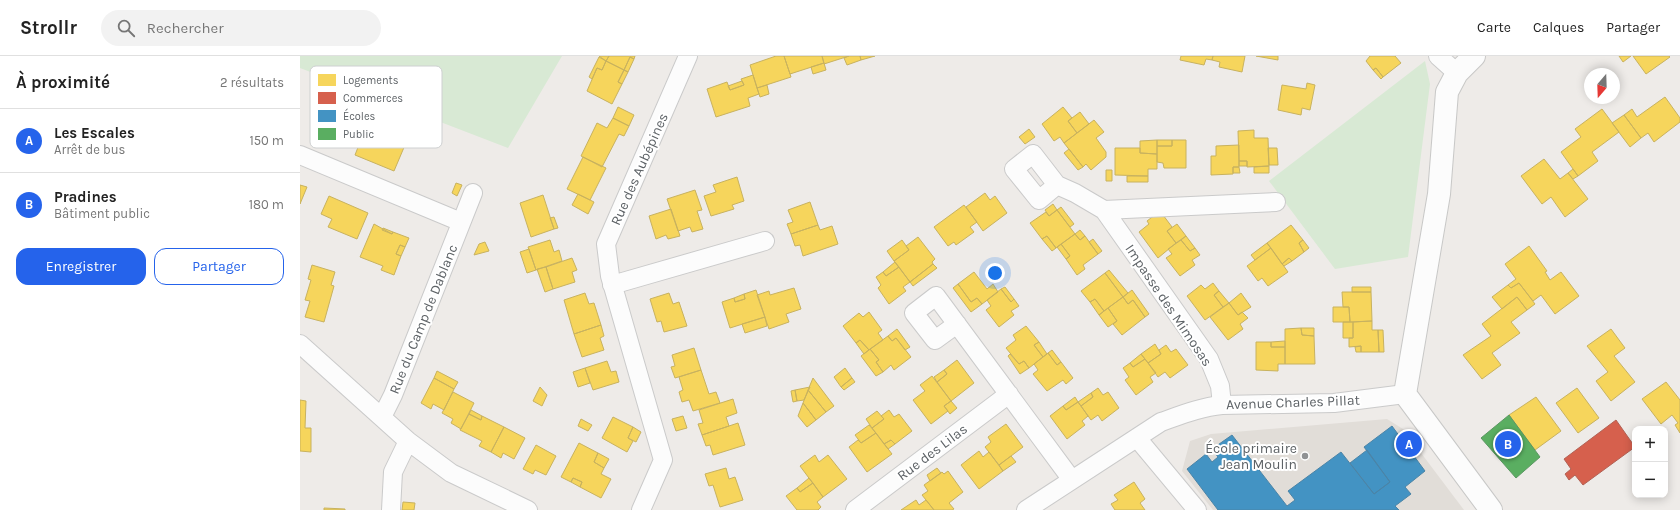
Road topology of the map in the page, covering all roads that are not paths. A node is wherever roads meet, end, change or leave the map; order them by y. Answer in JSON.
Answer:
{"nodes":[{"id":1,"x":689,"y":56,"type":"edge"},
{"id":2,"x":1438,"y":56,"type":"edge"},
{"id":3,"x":1474,"y":56,"type":"edge"},
{"id":4,"x":1457,"y":73,"type":"junction"},
{"id":5,"x":300,"y":155,"type":"edge"},
{"id":6,"x":1057,"y":185,"type":"dead end"},
{"id":7,"x":473,"y":193,"type":"dead end"},
{"id":8,"x":1276,"y":202,"type":"dead end"},
{"id":9,"x":1104,"y":210,"type":"junction"},
{"id":10,"x":461,"y":222,"type":"junction"},
{"id":11,"x":765,"y":241,"type":"dead end"},
{"id":12,"x":612,"y":285,"type":"junction"},
{"id":13,"x":957,"y":324,"type":"dead end"},
{"id":14,"x":300,"y":344,"type":"edge"},
{"id":15,"x":1009,"y":394,"type":"junction"},
{"id":16,"x":1405,"y":394,"type":"junction"},
{"id":17,"x":1222,"y":405,"type":"junction"},
{"id":18,"x":382,"y":416,"type":"junction"},
{"id":19,"x":1137,"y":438,"type":"junction"},
{"id":20,"x":408,"y":441,"type":"junction"},
{"id":21,"x":1072,"y":480,"type":"junction"},
{"id":22,"x":391,"y":510,"type":"edge"},
{"id":23,"x":528,"y":510,"type":"edge"},
{"id":24,"x":641,"y":510,"type":"edge"},
{"id":25,"x":855,"y":510,"type":"edge"},
{"id":26,"x":1026,"y":510,"type":"edge"},
{"id":27,"x":1197,"y":510,"type":"edge"},
{"id":28,"x":1490,"y":510,"type":"edge"}],
"edges":[{"from":1,"to":12,"type":"street","name":"Rue des Aubépines"},
{"from":2,"to":4,"type":"street"},
{"from":3,"to":4,"type":"street"},
{"from":4,"to":16,"type":"street"},
{"from":5,"to":10,"type":"street"},
{"from":6,"to":9,"type":"street","name":"Impasse des Mimosas"},
{"from":7,"to":10,"type":"street","name":"Rue du Camp de Dablanc"},
{"from":8,"to":9,"type":"street"},
{"from":9,"to":17,"type":"street","name":"Impasse des Mimosas"},
{"from":10,"to":18,"type":"street","name":"Rue du Camp de Dablanc"},
{"from":11,"to":12,"type":"street"},
{"from":12,"to":24,"type":"street","name":"Rue des Aubépines"},
{"from":13,"to":15,"type":"street"},
{"from":14,"to":18,"type":"street"},
{"from":15,"to":21,"type":"street"},
{"from":15,"to":25,"type":"street","name":"Rue des Lilas"},
{"from":16,"to":17,"type":"street","name":"Avenue Charles Pillat"},
{"from":16,"to":28,"type":"street"},
{"from":17,"to":19,"type":"street","name":"Avenue Charles Pillat"},
{"from":18,"to":20,"type":"street"},
{"from":19,"to":21,"type":"street","name":"Avenue Charles Pillat"},
{"from":19,"to":27,"type":"street"},
{"from":20,"to":22,"type":"street"},
{"from":20,"to":23,"type":"street"},
{"from":21,"to":26,"type":"street","name":"Avenue Charles Pillat"}]}
